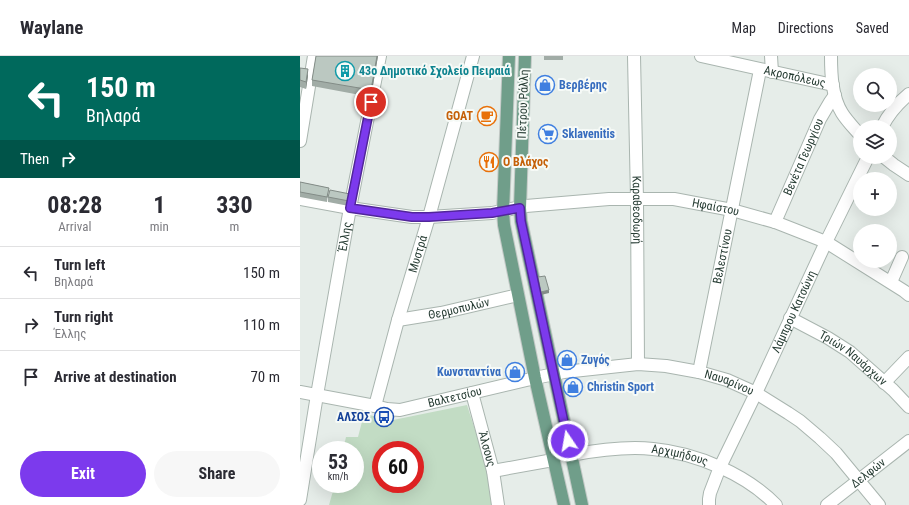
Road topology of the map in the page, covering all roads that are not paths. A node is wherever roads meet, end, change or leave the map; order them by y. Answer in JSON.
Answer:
{"nodes":[{"id":1,"x":314,"y":56,"type":"edge"},
{"id":2,"x":380,"y":56,"type":"edge"},
{"id":3,"x":473,"y":56,"type":"edge"},
{"id":4,"x":508,"y":56,"type":"edge"},
{"id":5,"x":525,"y":56,"type":"edge"},
{"id":6,"x":634,"y":56,"type":"edge"},
{"id":7,"x":701,"y":56,"type":"edge"},
{"id":8,"x":771,"y":56,"type":"edge"},
{"id":9,"x":831,"y":56,"type":"edge"},
{"id":10,"x":766,"y":71,"type":"junction"},
{"id":11,"x":834,"y":90,"type":"junction"},
{"id":12,"x":909,"y":94,"type":"edge"},
{"id":13,"x":886,"y":120,"type":"edge"},
{"id":14,"x":853,"y":126,"type":"edge"},
{"id":15,"x":300,"y":141,"type":"edge"},
{"id":16,"x":865,"y":164,"type":"edge"},
{"id":17,"x":893,"y":164,"type":"edge"},
{"id":18,"x":909,"y":175,"type":"edge"},
{"id":19,"x":300,"y":198,"type":"edge"},
{"id":20,"x":637,"y":199,"type":"junction"},
{"id":21,"x":350,"y":208,"type":"junction"},
{"id":22,"x":520,"y":208,"type":"junction"},
{"id":23,"x":732,"y":210,"type":"junction"},
{"id":24,"x":503,"y":212,"type":"junction"},
{"id":25,"x":429,"y":217,"type":"junction"},
{"id":26,"x":775,"y":222,"type":"junction"},
{"id":27,"x":826,"y":242,"type":"junction"},
{"id":28,"x":902,"y":257,"type":"dead end"},
{"id":29,"x":891,"y":282,"type":"junction"},
{"id":30,"x":518,"y":295,"type":"junction"},
{"id":31,"x":909,"y":295,"type":"edge"},
{"id":32,"x":790,"y":318,"type":"junction"},
{"id":33,"x":398,"y":320,"type":"junction"},
{"id":34,"x":909,"y":357,"type":"edge"},
{"id":35,"x":638,"y":364,"type":"junction"},
{"id":36,"x":699,"y":372,"type":"junction"},
{"id":37,"x":554,"y":374,"type":"junction"},
{"id":38,"x":535,"y":378,"type":"junction"},
{"id":39,"x":884,"y":383,"type":"junction"},
{"id":40,"x":300,"y":392,"type":"edge"},
{"id":41,"x":472,"y":393,"type":"junction"},
{"id":42,"x":756,"y":393,"type":"junction"},
{"id":43,"x":317,"y":395,"type":"junction"},
{"id":44,"x":375,"y":406,"type":"junction"},
{"id":45,"x":909,"y":407,"type":"edge"},
{"id":46,"x":909,"y":441,"type":"edge"},
{"id":47,"x":571,"y":455,"type":"junction"},
{"id":48,"x":553,"y":460,"type":"junction"},
{"id":49,"x":720,"y":468,"type":"junction"},
{"id":50,"x":493,"y":471,"type":"junction"},
{"id":51,"x":859,"y":480,"type":"junction"},
{"id":52,"x":300,"y":500,"type":"edge"},
{"id":53,"x":498,"y":505,"type":"edge"},
{"id":54,"x":564,"y":505,"type":"edge"},
{"id":55,"x":582,"y":505,"type":"edge"},
{"id":56,"x":708,"y":505,"type":"edge"},
{"id":57,"x":776,"y":505,"type":"edge"},
{"id":58,"x":827,"y":505,"type":"edge"},
{"id":59,"x":879,"y":505,"type":"edge"}],
"edges":[{"from":1,"to":15,"type":"street"},
{"from":2,"to":21,"type":"street","name":"Έλλης"},
{"from":3,"to":25,"type":"street","name":"Μυστρά"},
{"from":4,"to":24,"type":"main road","name":"Πέτρου Ράλλη"},
{"from":5,"to":22,"type":"main road","name":"Πέτρου Ράλλη"},
{"from":6,"to":20,"type":"street","name":"Καραθεοδωρή"},
{"from":7,"to":10,"type":"street","name":"Ακροπόλεως"},
{"from":8,"to":10,"type":"street","name":"Βελεστίνου"},
{"from":9,"to":11,"type":"street"},
{"from":10,"to":11,"type":"street","name":"Ακροπόλεως"},
{"from":10,"to":23,"type":"street","name":"Βελεστίνου"},
{"from":11,"to":14,"type":"street","name":"Ακροπόλεως"},
{"from":11,"to":26,"type":"street","name":"Βενέτα Γεωργίου"},
{"from":12,"to":13,"type":"street"},
{"from":16,"to":27,"type":"street","name":"Λάμπρου Κατσώνη"},
{"from":17,"to":18,"type":"street"},
{"from":19,"to":21,"type":"street","name":"Ηφαίστου"},
{"from":20,"to":22,"type":"street","name":"Ηφαίστου"},
{"from":20,"to":23,"type":"street","name":"Ηφαίστου"},
{"from":20,"to":35,"type":"street","name":"Καραθεοδωρή"},
{"from":21,"to":25,"type":"street","name":"Ηφαίστου"},
{"from":21,"to":43,"type":"street","name":"Έλλης"},
{"from":22,"to":24,"type":"street","name":"Ηφαίστου"},
{"from":22,"to":37,"type":"main road","name":"Πέτρου Ράλλη"},
{"from":23,"to":26,"type":"street","name":"Ηφαίστου"},
{"from":23,"to":36,"type":"street","name":"Βελεστίνου"},
{"from":24,"to":25,"type":"street","name":"Ηφαίστου"},
{"from":24,"to":30,"type":"main road","name":"Πέτρου Ράλλη"},
{"from":25,"to":33,"type":"street","name":"Μυστρά"},
{"from":26,"to":27,"type":"street","name":"Ηφαίστου"},
{"from":27,"to":29,"type":"street","name":"Ηφαίστου"},
{"from":27,"to":32,"type":"street","name":"Λάμπρου Κατσώνη"},
{"from":28,"to":29,"type":"street"},
{"from":29,"to":31,"type":"street","name":"Ηφαίστου"},
{"from":30,"to":33,"type":"street","name":"Θερμοπυλών"},
{"from":30,"to":38,"type":"main road","name":"Πέτρου Ράλλη"},
{"from":32,"to":39,"type":"street","name":"Τριών Ναυάρχων"},
{"from":32,"to":42,"type":"street","name":"Λάμπρου Κατσώνη"},
{"from":33,"to":44,"type":"street","name":"Μυστρά"},
{"from":34,"to":39,"type":"street"},
{"from":35,"to":36,"type":"street","name":"Ναυαρίνου"},
{"from":35,"to":37,"type":"street","name":"Ναυαρίνου"},
{"from":36,"to":42,"type":"street","name":"Ναυαρίνου"},
{"from":37,"to":38,"type":"street","name":"Ναυαρίνου"},
{"from":37,"to":47,"type":"main road","name":"Πέτρου Ράλλη"},
{"from":38,"to":41,"type":"street","name":"Βαλτετσίου"},
{"from":38,"to":48,"type":"main road","name":"Πέτρου Ράλλη"},
{"from":39,"to":45,"type":"street","name":"Τριών Ναυάρχων"},
{"from":40,"to":43,"type":"street","name":"Βαλτετσίου"},
{"from":41,"to":44,"type":"street","name":"Βαλτετσίου"},
{"from":41,"to":50,"type":"street","name":"Άλσους"},
{"from":42,"to":49,"type":"street","name":"Λάμπρου Κατσώνη"},
{"from":42,"to":51,"type":"street","name":"Ναυαρίνου"},
{"from":43,"to":44,"type":"street","name":"Βαλτετσίου"},
{"from":43,"to":52,"type":"street","name":"Έλλης"},
{"from":46,"to":51,"type":"street","name":"Δελφών"},
{"from":47,"to":49,"type":"street","name":"Αρχιμήδους"},
{"from":47,"to":55,"type":"main road","name":"Πέτρου Ράλλη"},
{"from":48,"to":50,"type":"street"},
{"from":48,"to":54,"type":"main road","name":"Πέτρου Ράλλη"},
{"from":49,"to":56,"type":"street","name":"Λάμπρου Κατσώνη"},
{"from":49,"to":57,"type":"street","name":"Αρχιμήδους"},
{"from":50,"to":53,"type":"street","name":"Άλσους"},
{"from":51,"to":58,"type":"street","name":"Δελφών"},
{"from":51,"to":59,"type":"street","name":"Ναυαρίνου"}]}
